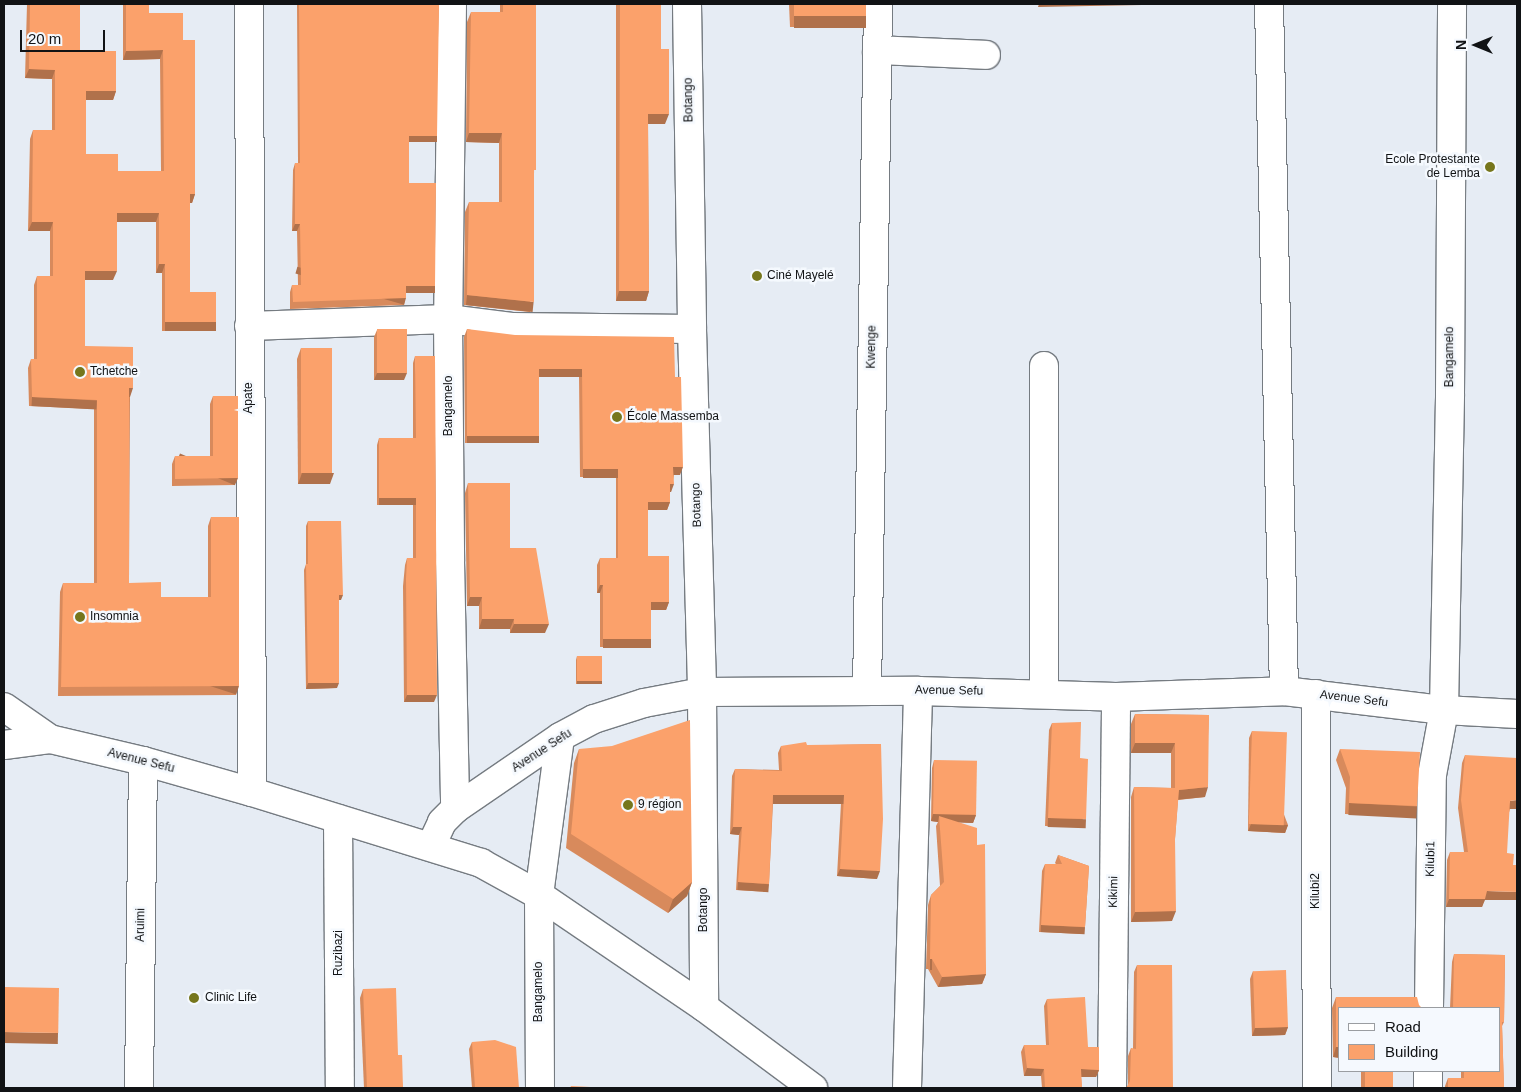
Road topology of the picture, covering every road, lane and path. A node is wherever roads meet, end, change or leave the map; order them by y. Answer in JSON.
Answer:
{"nodes":[{"id":1,"x":249,"y":4,"type":"edge"},
{"id":2,"x":452,"y":4,"type":"edge"},
{"id":3,"x":687,"y":4,"type":"edge"},
{"id":4,"x":878,"y":4,"type":"edge"},
{"id":5,"x":1269,"y":4,"type":"edge"},
{"id":6,"x":1452,"y":4,"type":"edge"},
{"id":7,"x":877,"y":50,"type":"junction"},
{"id":8,"x":986,"y":55,"type":"dead end"},
{"id":9,"x":448,"y":319,"type":"junction"},
{"id":10,"x":249,"y":326,"type":"junction"},
{"id":11,"x":692,"y":329,"type":"junction"},
{"id":12,"x":1044,"y":366,"type":"dead end"},
{"id":13,"x":918,"y":690,"type":"junction"},
{"id":14,"x":867,"y":691,"type":"junction"},
{"id":15,"x":702,"y":692,"type":"junction"},
{"id":16,"x":1284,"y":692,"type":"junction"},
{"id":17,"x":1044,"y":693,"type":"junction"},
{"id":18,"x":1316,"y":694,"type":"junction"},
{"id":19,"x":1116,"y":697,"type":"junction"},
{"id":20,"x":4,"y":707,"type":"edge"},
{"id":21,"x":1444,"y":710,"type":"junction"},
{"id":22,"x":1517,"y":714,"type":"edge"},
{"id":23,"x":560,"y":737,"type":"junction"},
{"id":24,"x":50,"y":739,"type":"junction"},
{"id":25,"x":4,"y":745,"type":"edge"},
{"id":26,"x":143,"y":761,"type":"junction"},
{"id":27,"x":252,"y":792,"type":"junction"},
{"id":28,"x":455,"y":809,"type":"junction"},
{"id":29,"x":338,"y":818,"type":"junction"},
{"id":30,"x":431,"y":846,"type":"junction"},
{"id":31,"x":539,"y":895,"type":"junction"},
{"id":32,"x":704,"y":1007,"type":"junction"},
{"id":33,"x":1429,"y":1007,"type":"edge"},
{"id":34,"x":1428,"y":1072,"type":"edge"},
{"id":35,"x":803,"y":1085,"type":"edge"},
{"id":36,"x":139,"y":1088,"type":"edge"},
{"id":37,"x":340,"y":1088,"type":"edge"},
{"id":38,"x":540,"y":1088,"type":"edge"},
{"id":39,"x":907,"y":1088,"type":"edge"},
{"id":40,"x":1112,"y":1088,"type":"edge"},
{"id":41,"x":1317,"y":1088,"type":"edge"},
{"id":42,"x":1428,"y":1088,"type":"edge"}],
"edges":[{"from":1,"to":10,"type":"street","name":"Apate"},
{"from":2,"to":9,"type":"street","name":"Bangamelo"},
{"from":3,"to":11,"type":"street","name":"Botango"},
{"from":4,"to":7,"type":"street","name":"Kwenge"},
{"from":5,"to":16,"type":"street"},
{"from":6,"to":21,"type":"street","name":"Bangamelo"},
{"from":7,"to":8,"type":"street"},
{"from":7,"to":14,"type":"street","name":"Kwenge"},
{"from":9,"to":10,"type":"street"},
{"from":9,"to":11,"type":"street"},
{"from":9,"to":28,"type":"street","name":"Bangamelo"},
{"from":10,"to":27,"type":"street","name":"Apate"},
{"from":11,"to":15,"type":"street","name":"Botango"},
{"from":12,"to":17,"type":"street"},
{"from":13,"to":14,"type":"street","name":"Avenue Sefu"},
{"from":13,"to":17,"type":"street","name":"Avenue Sefu"},
{"from":13,"to":39,"type":"street"},
{"from":14,"to":15,"type":"street","name":"Avenue Sefu"},
{"from":15,"to":23,"type":"street","name":"Avenue Sefu"},
{"from":15,"to":32,"type":"street","name":"Botango"},
{"from":16,"to":18,"type":"street","name":"Avenue Sefu"},
{"from":16,"to":19,"type":"street","name":"Avenue Sefu"},
{"from":17,"to":19,"type":"street","name":"Avenue Sefu"},
{"from":18,"to":21,"type":"street","name":"Avenue Sefu"},
{"from":18,"to":41,"type":"street","name":"Kilubi2"},
{"from":19,"to":40,"type":"street","name":"Kikimi"},
{"from":20,"to":24,"type":"street","name":"Avenue Sefu"},
{"from":21,"to":22,"type":"street","name":"Avenue Sefu"},
{"from":21,"to":33,"type":"street","name":"Kilubi1"},
{"from":23,"to":28,"type":"street","name":"Avenue Sefu"},
{"from":23,"to":31,"type":"street","name":"Bangamelo"},
{"from":24,"to":25,"type":"street","name":"Avenue Sefu"},
{"from":24,"to":26,"type":"street","name":"Avenue Sefu"},
{"from":26,"to":27,"type":"street","name":"Avenue Sefu"},
{"from":26,"to":36,"type":"street","name":"Aruimi"},
{"from":27,"to":29,"type":"street","name":"Avenue Sefu"},
{"from":28,"to":30,"type":"street","name":"Avenue Sefu"},
{"from":29,"to":30,"type":"street","name":"Avenue Sefu"},
{"from":29,"to":37,"type":"street","name":"Ruzibazi"},
{"from":30,"to":31,"type":"street","name":"Avenue Sefu"},
{"from":31,"to":32,"type":"street","name":"Avenue Sefu"},
{"from":31,"to":38,"type":"street","name":"Bangamelo"},
{"from":32,"to":35,"type":"street","name":"Avenue Sefu"},
{"from":34,"to":42,"type":"street"}]}
